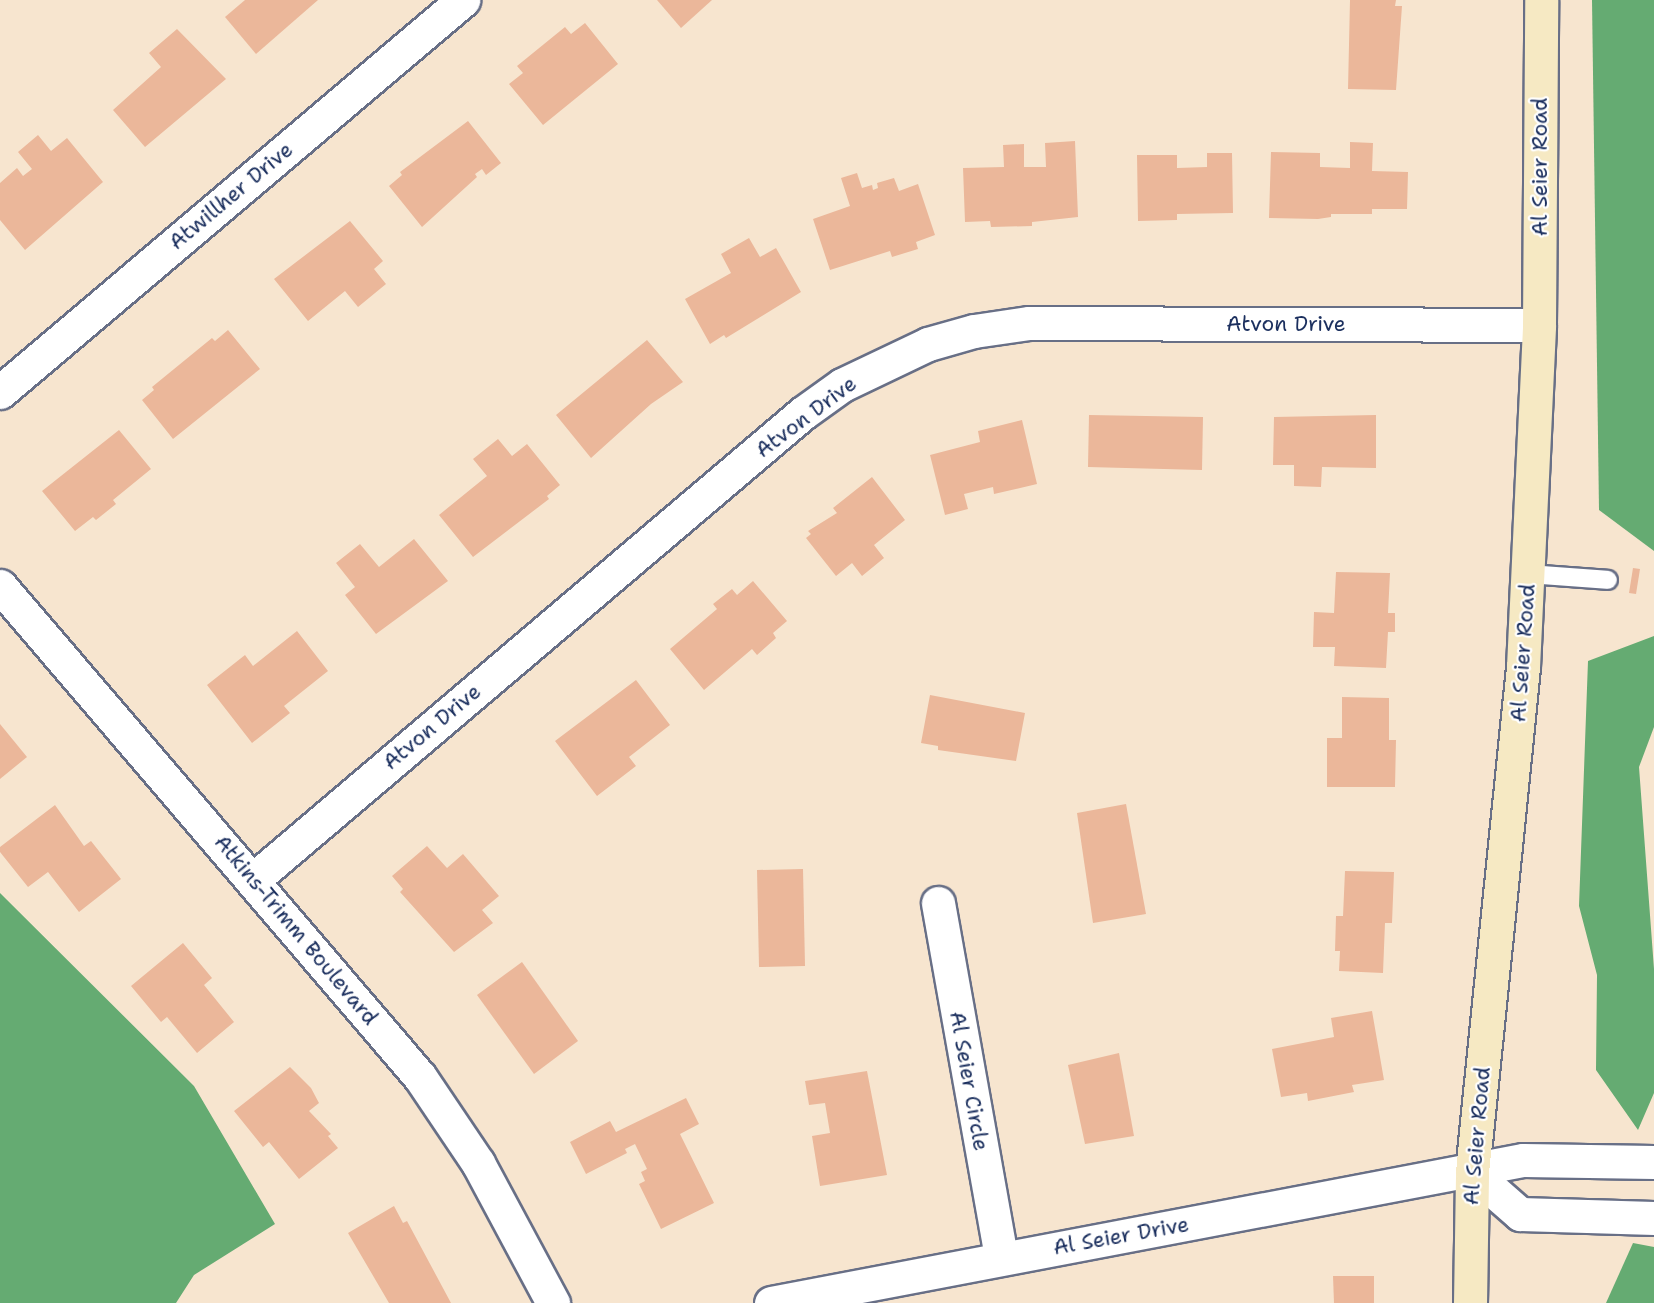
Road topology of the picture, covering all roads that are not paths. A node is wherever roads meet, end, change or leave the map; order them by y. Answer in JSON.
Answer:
{"nodes":[{"id":1,"x":463,"y":0,"type":"edge"},
{"id":2,"x":1541,"y":0,"type":"edge"},
{"id":3,"x":1539,"y":325,"type":"junction"},
{"id":4,"x":0,"y":392,"type":"edge"},
{"id":5,"x":1527,"y":574,"type":"junction"},
{"id":6,"x":1608,"y":580,"type":"dead end"},
{"id":7,"x":0,"y":586,"type":"edge"},
{"id":8,"x":254,"y":879,"type":"junction"},
{"id":9,"x":938,"y":903,"type":"dead end"},
{"id":10,"x":1654,"y":1162,"type":"edge"},
{"id":11,"x":1472,"y":1172,"type":"junction"},
{"id":12,"x":1654,"y":1218,"type":"edge"},
{"id":13,"x":1001,"y":1258,"type":"junction"},
{"id":14,"x":553,"y":1303,"type":"edge"},
{"id":15,"x":771,"y":1303,"type":"edge"},
{"id":16,"x":1470,"y":1303,"type":"edge"}],
"edges":[{"from":1,"to":4,"type":"street","name":"Atwillher Drive"},
{"from":2,"to":3,"type":"street","name":"Al Seier Road"},
{"from":3,"to":5,"type":"street","name":"Al Seier Road"},
{"from":3,"to":8,"type":"street","name":"Atvon Drive"},
{"from":5,"to":6,"type":"lane"},
{"from":5,"to":11,"type":"street","name":"Al Seier Road"},
{"from":7,"to":8,"type":"street","name":"Atkins-Trimm Boulevard"},
{"from":8,"to":14,"type":"street","name":"Atkins-Trimm Boulevard"},
{"from":9,"to":13,"type":"street","name":"Al Seier Circle"},
{"from":10,"to":11,"type":"street","name":"Al Seier Drive"},
{"from":11,"to":12,"type":"street"},
{"from":11,"to":13,"type":"street","name":"Al Seier Drive"},
{"from":11,"to":16,"type":"street","name":"Al Seier Road"},
{"from":13,"to":15,"type":"street","name":"Al Seier Drive"}]}
